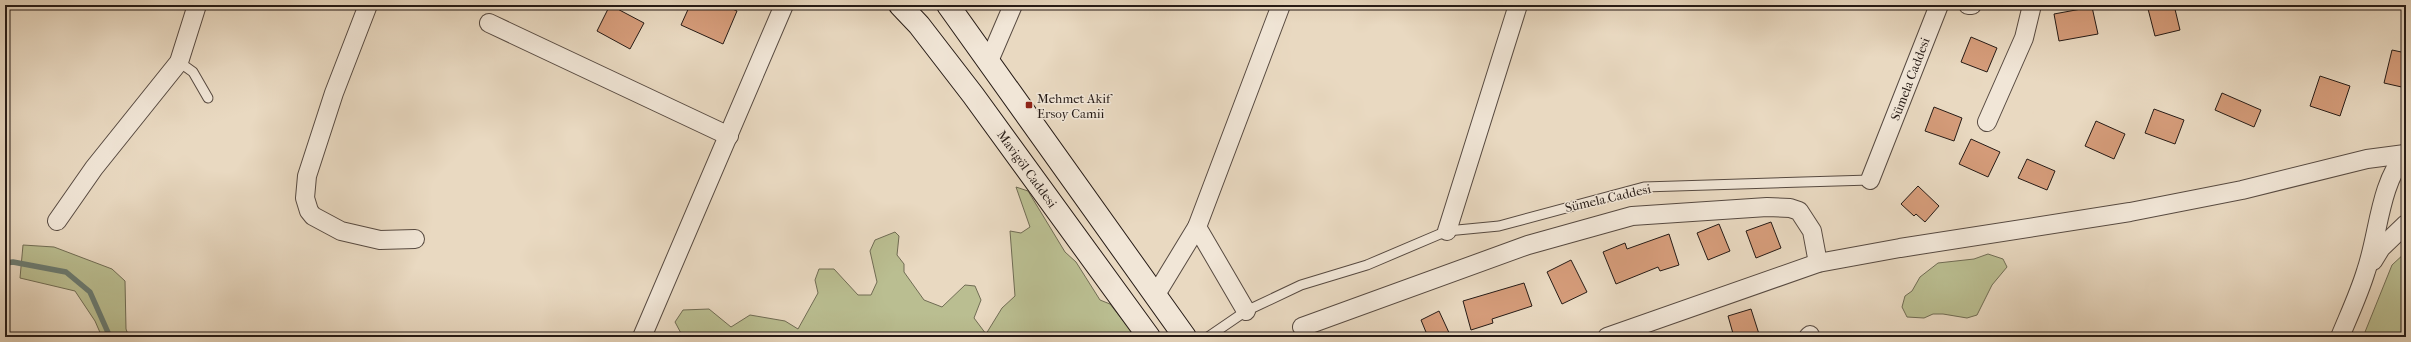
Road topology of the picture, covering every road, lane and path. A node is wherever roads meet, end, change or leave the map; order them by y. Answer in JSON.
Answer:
{"nodes":[{"id":1,"x":197,"y":5,"type":"edge"},
{"id":2,"x":368,"y":5,"type":"edge"},
{"id":3,"x":784,"y":5,"type":"edge"},
{"id":4,"x":900,"y":5,"type":"edge"},
{"id":5,"x":948,"y":5,"type":"edge"},
{"id":6,"x":1013,"y":5,"type":"edge"},
{"id":7,"x":1281,"y":5,"type":"edge"},
{"id":8,"x":1518,"y":5,"type":"edge"},
{"id":9,"x":1939,"y":5,"type":"edge"},
{"id":10,"x":1968,"y":5,"type":"edge"},
{"id":11,"x":1972,"y":5,"type":"edge"},
{"id":12,"x":2032,"y":5,"type":"edge"},
{"id":13,"x":489,"y":23,"type":"dead end"},
{"id":14,"x":179,"y":62,"type":"junction"},
{"id":15,"x":989,"y":62,"type":"junction"},
{"id":16,"x":208,"y":98,"type":"dead end"},
{"id":17,"x":1987,"y":122,"type":"dead end"},
{"id":18,"x":729,"y":136,"type":"junction"},
{"id":19,"x":2406,"y":153,"type":"edge"},
{"id":20,"x":1870,"y":180,"type":"joint"},
{"id":21,"x":58,"y":221,"type":"dead end"},
{"id":22,"x":2406,"y":224,"type":"edge"},
{"id":23,"x":1197,"y":227,"type":"junction"},
{"id":24,"x":1447,"y":231,"type":"junction"},
{"id":25,"x":415,"y":239,"type":"dead end"},
{"id":26,"x":1818,"y":263,"type":"junction"},
{"id":27,"x":2366,"y":271,"type":"junction"},
{"id":28,"x":1155,"y":296,"type":"junction"},
{"id":29,"x":1246,"y":311,"type":"junction"},
{"id":30,"x":1302,"y":327,"type":"dead end"},
{"id":31,"x":642,"y":337,"type":"edge"},
{"id":32,"x":1149,"y":337,"type":"edge"},
{"id":33,"x":1185,"y":337,"type":"edge"},
{"id":34,"x":1208,"y":337,"type":"edge"},
{"id":35,"x":1606,"y":337,"type":"edge"},
{"id":36,"x":2340,"y":337,"type":"edge"}],
"edges":[{"from":1,"to":14,"type":"street"},
{"from":2,"to":25,"type":"street"},
{"from":3,"to":18,"type":"street"},
{"from":4,"to":32,"type":"main road","name":"Mavigöl Caddesi"},
{"from":5,"to":15,"type":"main road"},
{"from":6,"to":15,"type":"street"},
{"from":7,"to":23,"type":"street"},
{"from":8,"to":24,"type":"street"},
{"from":9,"to":20,"type":"street","name":"Sümela Caddesi"},
{"from":10,"to":11,"type":"street"},
{"from":12,"to":17,"type":"street"},
{"from":13,"to":18,"type":"street"},
{"from":14,"to":16,"type":"lane"},
{"from":14,"to":21,"type":"street"},
{"from":15,"to":28,"type":"main road"},
{"from":18,"to":31,"type":"street"},
{"from":19,"to":26,"type":"street"},
{"from":19,"to":27,"type":"street"},
{"from":20,"to":24,"type":"lane","name":"Sümela Caddesi"},
{"from":22,"to":27,"type":"street"},
{"from":23,"to":28,"type":"street"},
{"from":23,"to":29,"type":"street"},
{"from":24,"to":29,"type":"lane","name":"Sümela Caddesi"},
{"from":26,"to":30,"type":"street"},
{"from":26,"to":35,"type":"street"},
{"from":27,"to":36,"type":"street"},
{"from":28,"to":33,"type":"main road"},
{"from":29,"to":34,"type":"lane","name":"Sümela Caddesi"}]}
